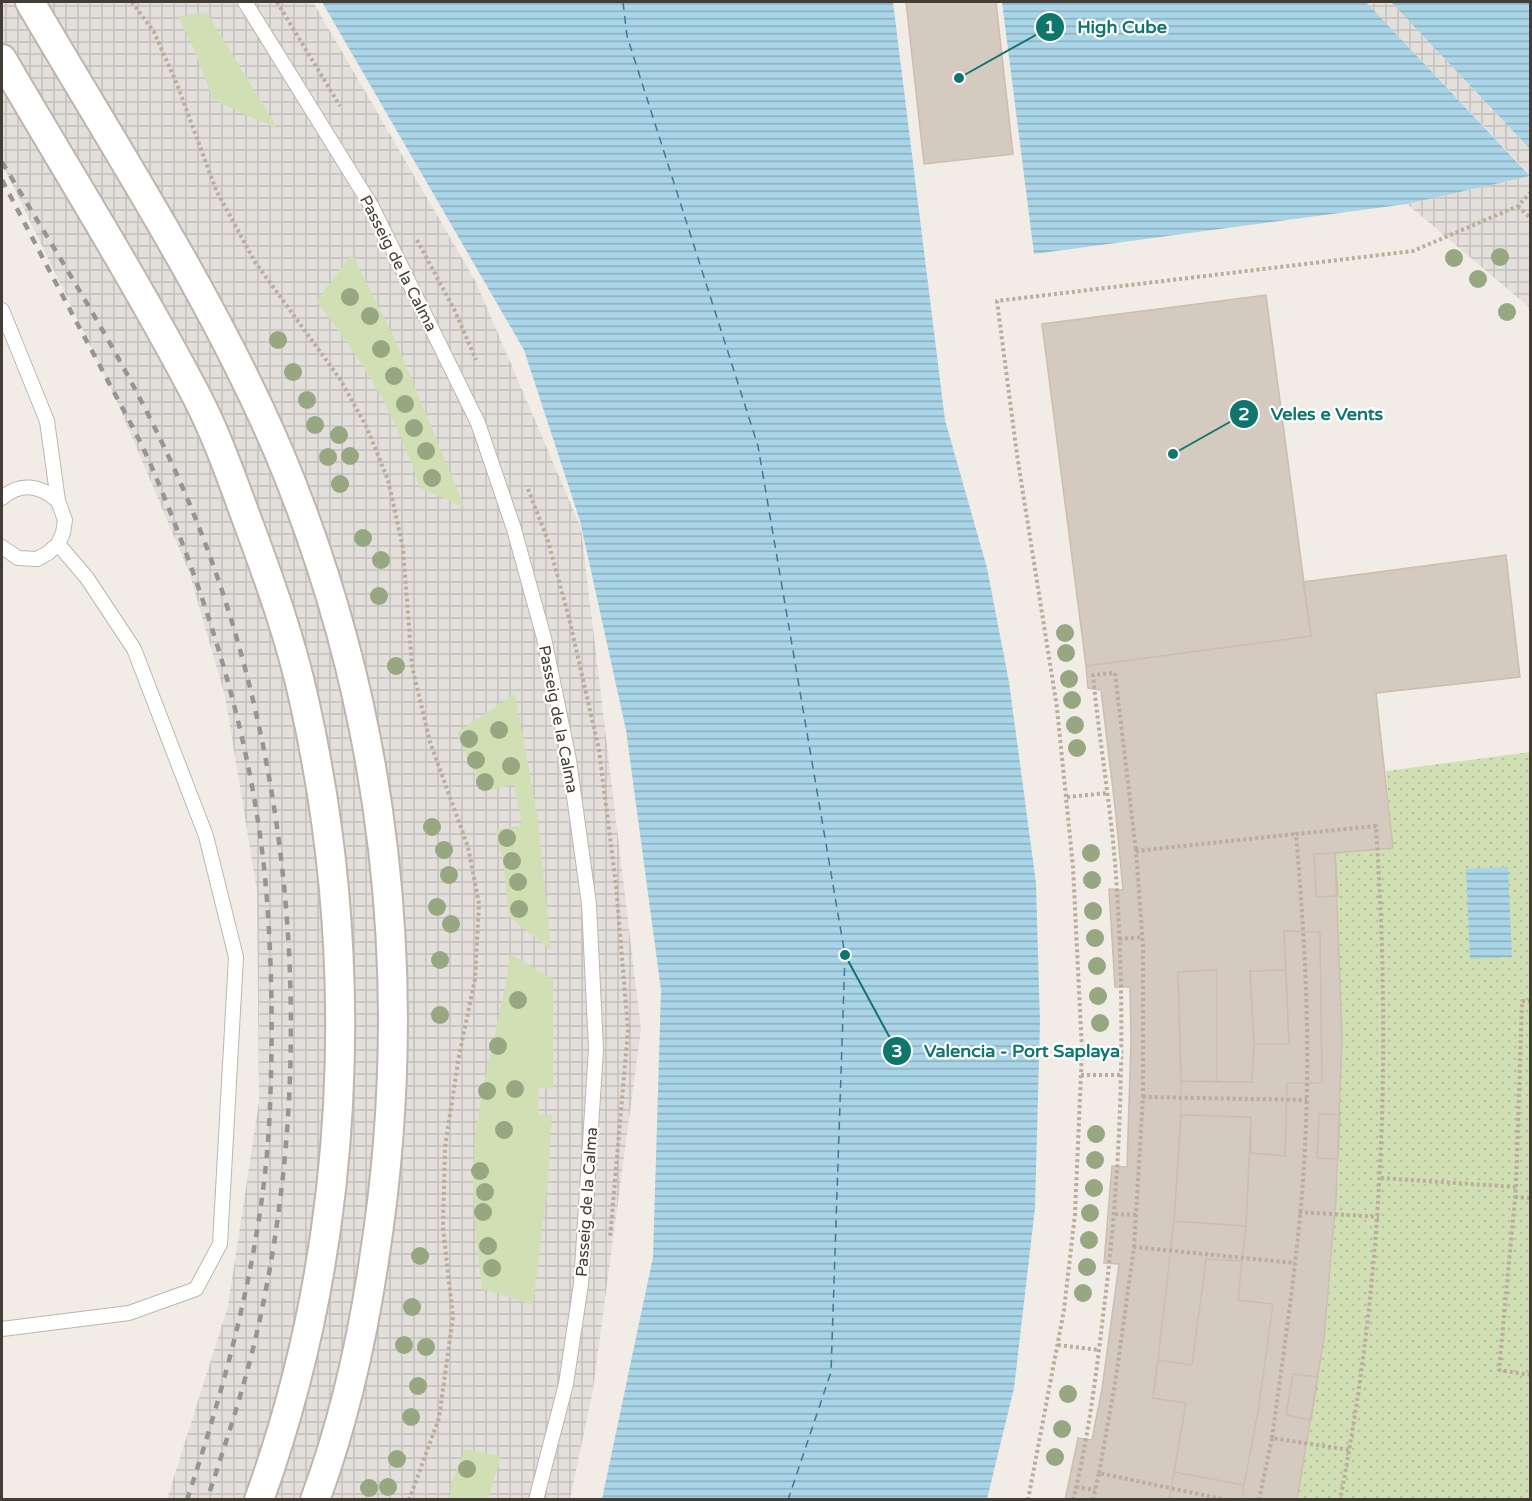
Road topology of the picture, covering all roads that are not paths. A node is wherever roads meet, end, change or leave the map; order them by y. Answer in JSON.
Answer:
{"nodes":[{"id":1,"x":30,"y":2,"type":"edge"},
{"id":2,"x":246,"y":2,"type":"edge"},
{"id":3,"x":2,"y":59,"type":"edge"},
{"id":4,"x":2,"y":309,"type":"edge"},
{"id":5,"x":2,"y":498,"type":"edge"},
{"id":6,"x":58,"y":501,"type":"junction"},
{"id":7,"x":58,"y":544,"type":"junction"},
{"id":8,"x":2,"y":547,"type":"edge"},
{"id":9,"x":2,"y":1329,"type":"edge"},
{"id":10,"x":259,"y":1500,"type":"edge"},
{"id":11,"x":315,"y":1500,"type":"edge"},
{"id":12,"x":536,"y":1500,"type":"edge"}],
"edges":[{"from":1,"to":11,"type":"street"},
{"from":2,"to":12,"type":"lane","name":"Passeig de la Calma"},
{"from":3,"to":10,"type":"street"},
{"from":4,"to":6,"type":"lane"},
{"from":5,"to":6,"type":"lane"},
{"from":6,"to":7,"type":"lane"},
{"from":7,"to":8,"type":"lane"},
{"from":7,"to":9,"type":"lane"}]}
